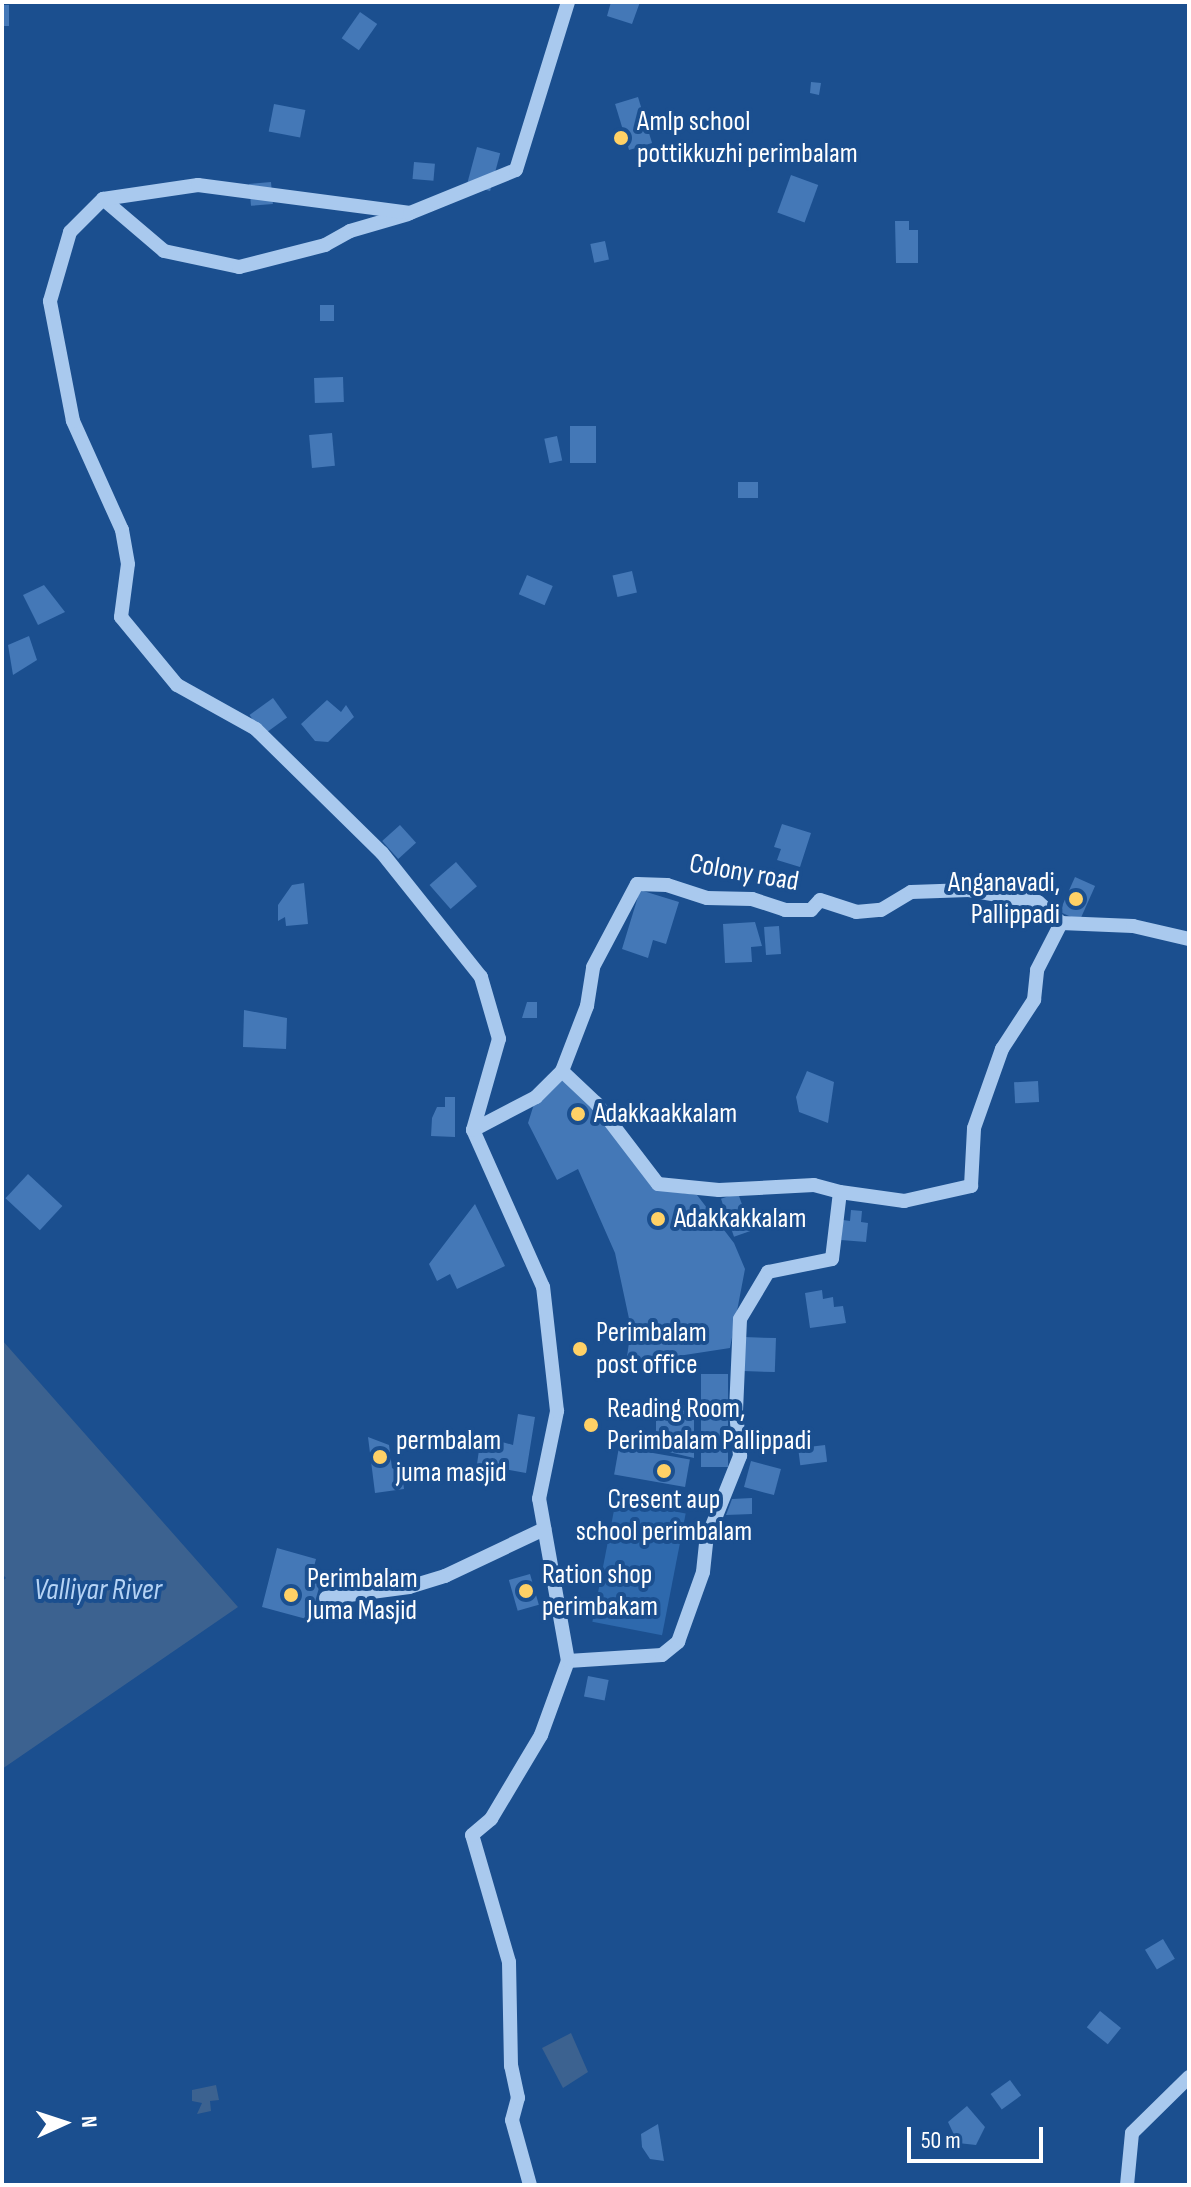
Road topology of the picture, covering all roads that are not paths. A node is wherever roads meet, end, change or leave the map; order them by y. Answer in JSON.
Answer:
{"nodes":[{"id":1,"x":568,"y":2,"type":"edge"},
{"id":2,"x":103,"y":199,"type":"junction"},
{"id":3,"x":410,"y":213,"type":"junction"},
{"id":4,"x":1061,"y":923,"type":"junction"},
{"id":5,"x":1189,"y":939,"type":"edge"},
{"id":6,"x":562,"y":1071,"type":"junction"},
{"id":7,"x":473,"y":1130,"type":"junction"},
{"id":8,"x":840,"y":1192,"type":"junction"},
{"id":9,"x":544,"y":1529,"type":"junction"},
{"id":10,"x":326,"y":1598,"type":"dead end"},
{"id":11,"x":568,"y":1661,"type":"junction"},
{"id":12,"x":1189,"y":2077,"type":"edge"},
{"id":13,"x":530,"y":2185,"type":"edge"},
{"id":14,"x":1127,"y":2185,"type":"edge"}],
"edges":[{"from":1,"to":3,"type":"street"},
{"from":2,"to":3,"type":"street"},
{"from":2,"to":3,"type":"street"},
{"from":2,"to":7,"type":"street"},
{"from":4,"to":5,"type":"street"},
{"from":4,"to":6,"type":"street","name":"Colony road"},
{"from":4,"to":8,"type":"street"},
{"from":6,"to":7,"type":"street"},
{"from":6,"to":8,"type":"street"},
{"from":7,"to":9,"type":"street"},
{"from":8,"to":11,"type":"street"},
{"from":9,"to":10,"type":"street"},
{"from":9,"to":11,"type":"street"},
{"from":11,"to":13,"type":"street"},
{"from":12,"to":14,"type":"street"}]}
